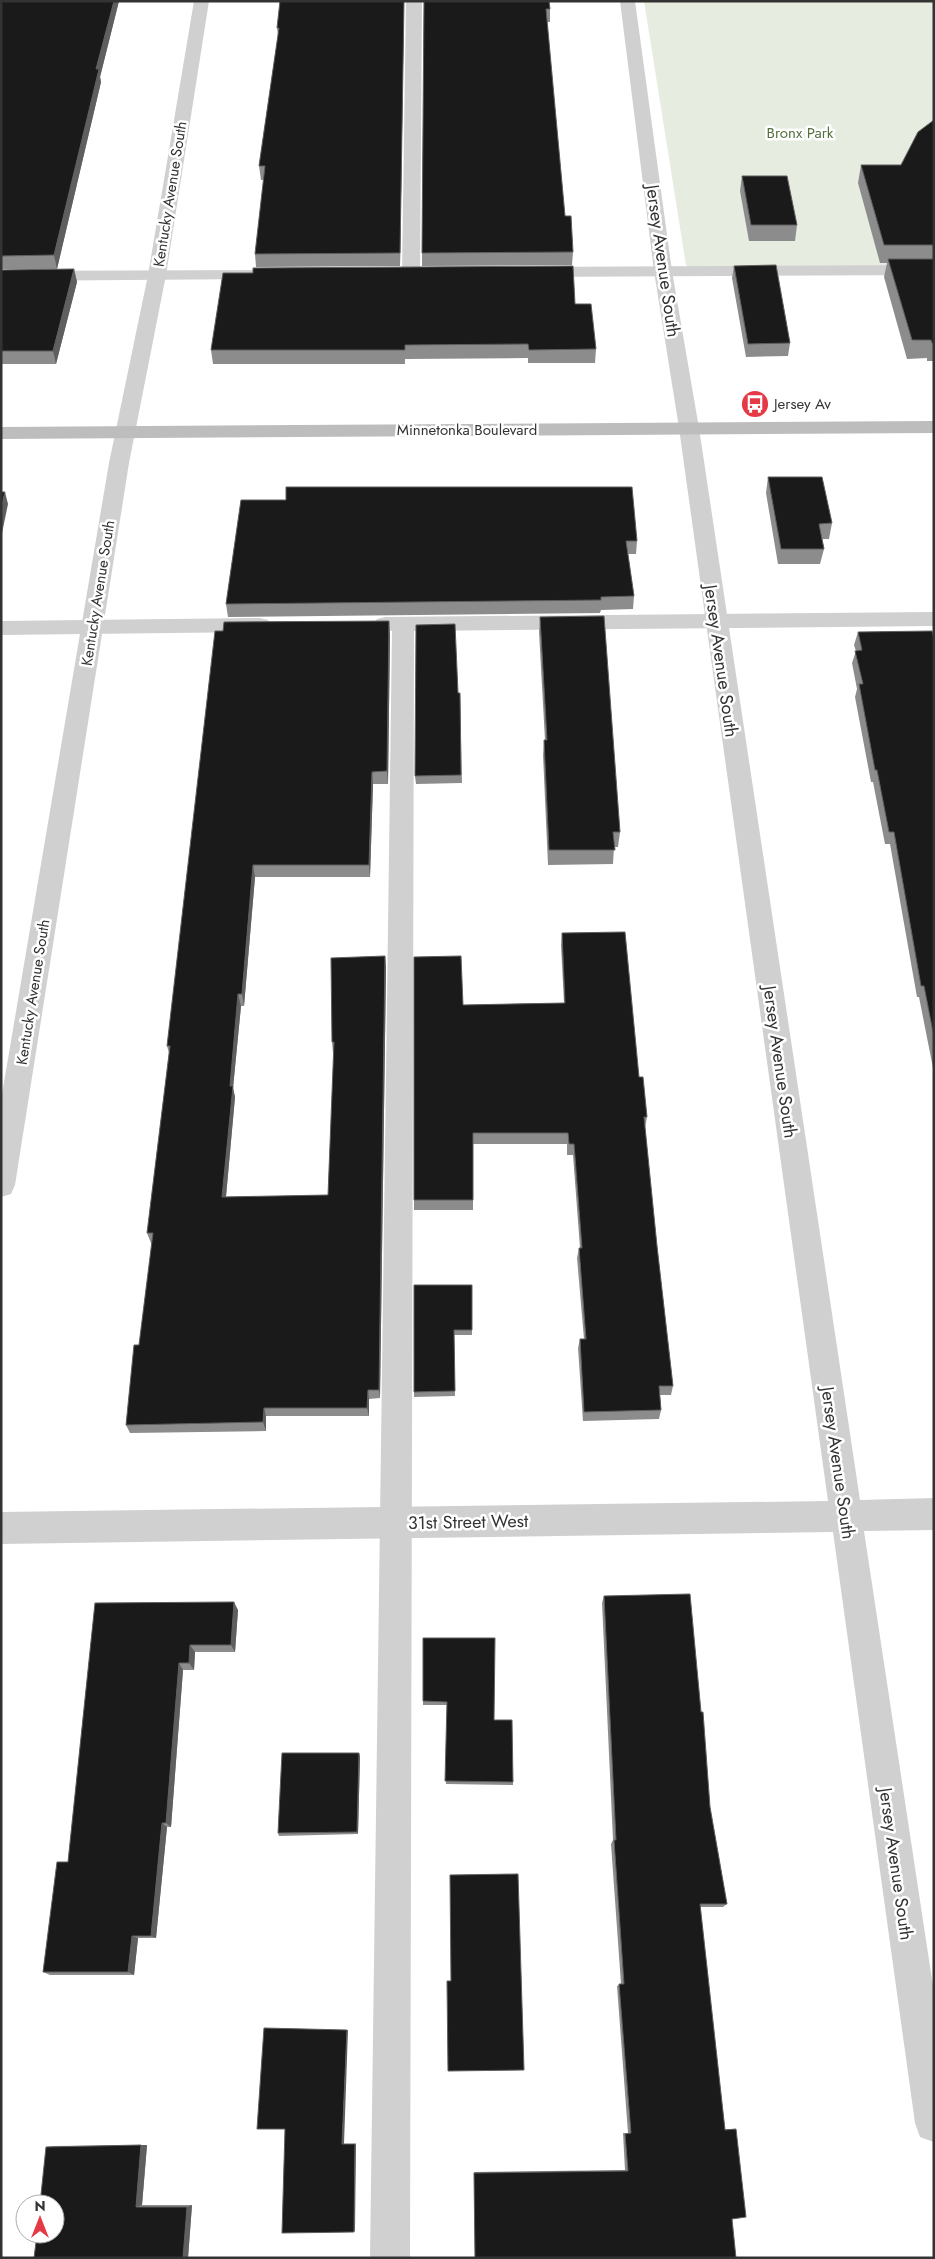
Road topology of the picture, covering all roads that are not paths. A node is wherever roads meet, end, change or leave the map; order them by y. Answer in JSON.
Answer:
{"nodes":[{"id":1,"x":202,"y":1,"type":"edge"},
{"id":2,"x":414,"y":1,"type":"edge"},
{"id":3,"x":627,"y":1,"type":"edge"},
{"id":4,"x":934,"y":270,"type":"edge"},
{"id":5,"x":663,"y":271,"type":"junction"},
{"id":6,"x":516,"y":273,"type":"edge"},
{"id":7,"x":391,"y":274,"type":"edge"},
{"id":8,"x":410,"y":274,"type":"junction"},
{"id":9,"x":430,"y":274,"type":"edge"},
{"id":10,"x":157,"y":275,"type":"junction"},
{"id":11,"x":276,"y":275,"type":"edge"},
{"id":12,"x":1,"y":276,"type":"edge"},
{"id":13,"x":934,"y":427,"type":"edge"},
{"id":14,"x":689,"y":428,"type":"junction"},
{"id":15,"x":125,"y":432,"type":"junction"},
{"id":16,"x":1,"y":433,"type":"edge"},
{"id":17,"x":934,"y":619,"type":"edge"},
{"id":18,"x":715,"y":621,"type":"junction"},
{"id":19,"x":364,"y":624,"type":"edge"},
{"id":20,"x":403,"y":624,"type":"junction"},
{"id":21,"x":276,"y":625,"type":"edge"},
{"id":22,"x":93,"y":627,"type":"junction"},
{"id":23,"x":1,"y":628,"type":"edge"},
{"id":24,"x":1,"y":1185,"type":"edge"},
{"id":25,"x":934,"y":1514,"type":"edge"},
{"id":26,"x":846,"y":1516,"type":"junction"},
{"id":27,"x":397,"y":1523,"type":"junction"},
{"id":28,"x":1,"y":1528,"type":"edge"},
{"id":29,"x":934,"y":2123,"type":"edge"},
{"id":30,"x":390,"y":2258,"type":"edge"}],
"edges":[{"from":1,"to":10,"type":"street","name":"Kentucky Avenue South"},
{"from":2,"to":8,"type":"street"},
{"from":3,"to":5,"type":"street","name":"Jersey Avenue South"},
{"from":4,"to":5,"type":"street"},
{"from":5,"to":6,"type":"street"},
{"from":5,"to":14,"type":"street","name":"Jersey Avenue South"},
{"from":7,"to":8,"type":"street"},
{"from":8,"to":9,"type":"street"},
{"from":10,"to":11,"type":"street"},
{"from":10,"to":12,"type":"street"},
{"from":10,"to":15,"type":"street","name":"Kentucky Avenue South"},
{"from":13,"to":14,"type":"main road","name":"Minnetonka Boulevard"},
{"from":14,"to":15,"type":"main road","name":"Minnetonka Boulevard"},
{"from":14,"to":18,"type":"street","name":"Jersey Avenue South"},
{"from":15,"to":16,"type":"main road","name":"Minnetonka Boulevard"},
{"from":15,"to":22,"type":"street","name":"Kentucky Avenue South"},
{"from":17,"to":18,"type":"street"},
{"from":18,"to":20,"type":"street"},
{"from":18,"to":26,"type":"street","name":"Jersey Avenue South"},
{"from":19,"to":20,"type":"street"},
{"from":20,"to":27,"type":"street"},
{"from":21,"to":22,"type":"street"},
{"from":22,"to":23,"type":"street"},
{"from":22,"to":24,"type":"street","name":"Kentucky Avenue South"},
{"from":25,"to":26,"type":"street","name":"31st Street West"},
{"from":26,"to":27,"type":"street","name":"31st Street West"},
{"from":26,"to":29,"type":"street","name":"Jersey Avenue South"},
{"from":27,"to":28,"type":"street","name":"31st Street West"},
{"from":27,"to":30,"type":"street"}]}
